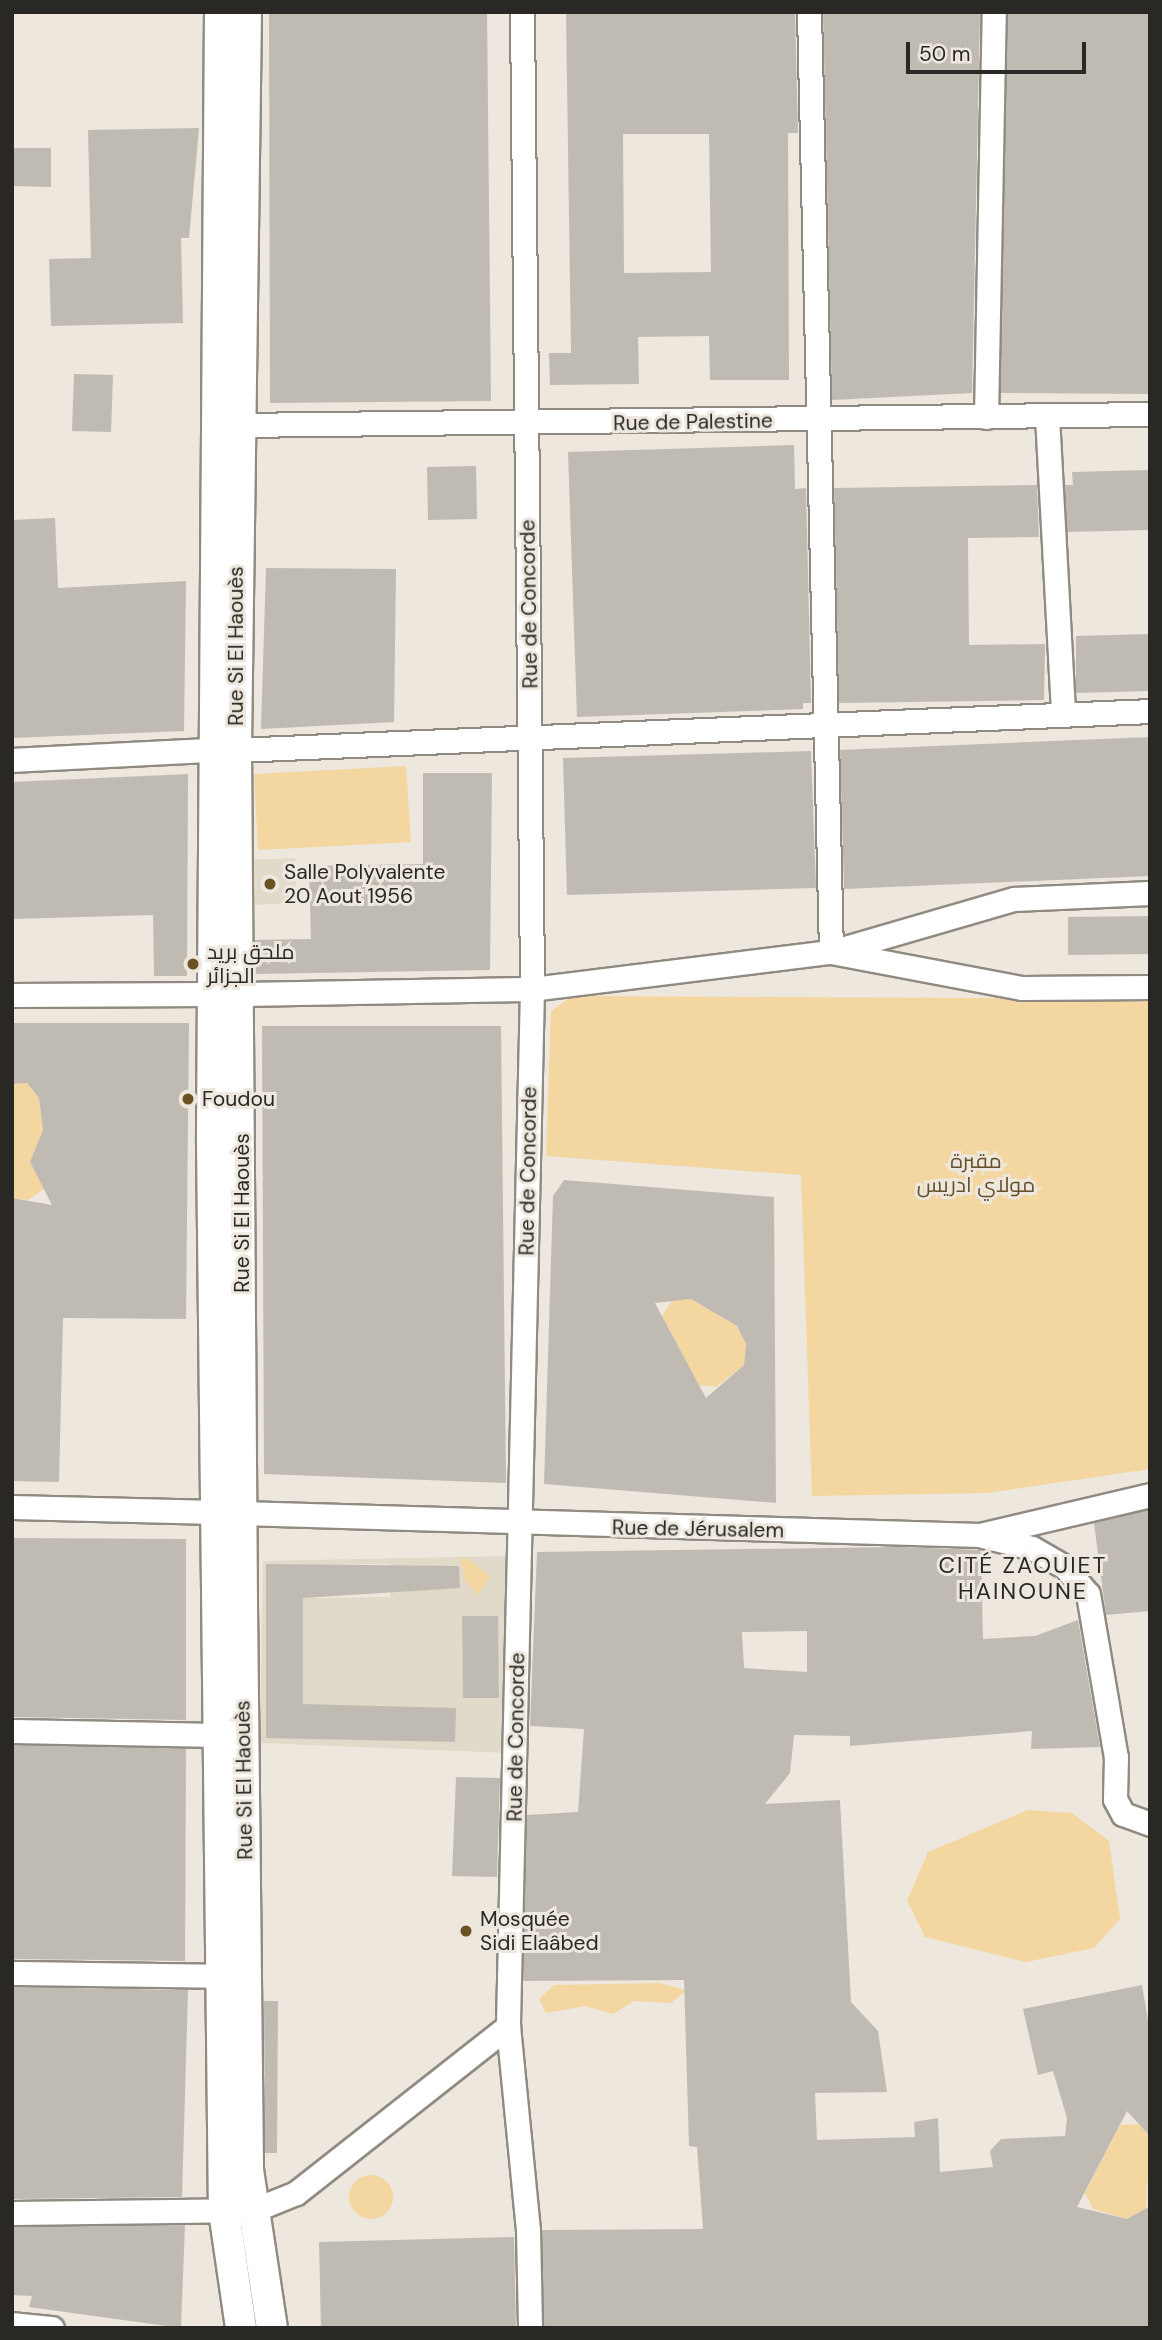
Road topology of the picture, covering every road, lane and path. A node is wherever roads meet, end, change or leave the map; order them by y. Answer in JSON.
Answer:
{"nodes":[{"id":1,"x":220,"y":12,"type":"edge"},
{"id":2,"x":246,"y":12,"type":"edge"},
{"id":3,"x":522,"y":12,"type":"edge"},
{"id":4,"x":809,"y":12,"type":"edge"},
{"id":5,"x":994,"y":12,"type":"edge"},
{"id":6,"x":1150,"y":414,"type":"edge"},
{"id":7,"x":986,"y":416,"type":"junction"},
{"id":8,"x":1048,"y":416,"type":"junction"},
{"id":9,"x":817,"y":419,"type":"junction"},
{"id":10,"x":225,"y":425,"type":"junction"},
{"id":11,"x":525,"y":426,"type":"junction"},
{"id":12,"x":1150,"y":711,"type":"edge"},
{"id":13,"x":1063,"y":714,"type":"junction"},
{"id":14,"x":821,"y":722,"type":"junction"},
{"id":15,"x":531,"y":742,"type":"junction"},
{"id":16,"x":224,"y":750,"type":"junction"},
{"id":17,"x":12,"y":760,"type":"edge"},
{"id":18,"x":1150,"y":893,"type":"edge"},
{"id":19,"x":831,"y":952,"type":"junction"},
{"id":20,"x":1150,"y":987,"type":"edge"},
{"id":21,"x":532,"y":989,"type":"junction"},
{"id":22,"x":210,"y":994,"type":"junction"},
{"id":23,"x":242,"y":994,"type":"junction"},
{"id":24,"x":12,"y":995,"type":"edge"},
{"id":25,"x":1150,"y":1495,"type":"edge"},
{"id":26,"x":12,"y":1507,"type":"edge"},
{"id":27,"x":228,"y":1512,"type":"junction"},
{"id":28,"x":519,"y":1525,"type":"junction"},
{"id":29,"x":980,"y":1535,"type":"junction"},
{"id":30,"x":12,"y":1731,"type":"edge"},
{"id":31,"x":220,"y":1735,"type":"junction"},
{"id":32,"x":1150,"y":1824,"type":"edge"},
{"id":33,"x":12,"y":1973,"type":"edge"},
{"id":34,"x":221,"y":1976,"type":"junction"},
{"id":35,"x":508,"y":2026,"type":"junction"},
{"id":36,"x":254,"y":2210,"type":"junction"},
{"id":37,"x":224,"y":2211,"type":"junction"},
{"id":38,"x":12,"y":2213,"type":"edge"},
{"id":39,"x":12,"y":2324,"type":"edge"},
{"id":40,"x":52,"y":2328,"type":"edge"},
{"id":41,"x":241,"y":2328,"type":"edge"},
{"id":42,"x":272,"y":2328,"type":"edge"},
{"id":43,"x":530,"y":2328,"type":"edge"}],
"edges":[{"from":1,"to":10,"type":"street","name":"Rue Si El Haouès"},
{"from":2,"to":10,"type":"street","name":"Rue Si El Haouès"},
{"from":3,"to":11,"type":"street","name":"Rue de Concorde"},
{"from":4,"to":9,"type":"street"},
{"from":5,"to":7,"type":"street"},
{"from":6,"to":8,"type":"street","name":"Rue de Palestine"},
{"from":7,"to":8,"type":"street","name":"Rue de Palestine"},
{"from":7,"to":9,"type":"street","name":"Rue de Palestine"},
{"from":8,"to":13,"type":"street"},
{"from":9,"to":11,"type":"street","name":"Rue de Palestine"},
{"from":9,"to":14,"type":"street"},
{"from":10,"to":11,"type":"street","name":"Rue de Palestine"},
{"from":10,"to":16,"type":"street","name":"Rue Si El Haouès"},
{"from":11,"to":15,"type":"street","name":"Rue de Concorde"},
{"from":12,"to":13,"type":"street"},
{"from":13,"to":14,"type":"street"},
{"from":14,"to":15,"type":"street"},
{"from":14,"to":19,"type":"street"},
{"from":15,"to":16,"type":"street"},
{"from":15,"to":21,"type":"street","name":"Rue de Concorde"},
{"from":16,"to":17,"type":"street"},
{"from":16,"to":22,"type":"street","name":"Rue Si El Haouès"},
{"from":16,"to":23,"type":"street","name":"Rue Si El Haouès"},
{"from":18,"to":19,"type":"street"},
{"from":19,"to":20,"type":"street"},
{"from":19,"to":21,"type":"street"},
{"from":21,"to":23,"type":"street"},
{"from":21,"to":28,"type":"street","name":"Rue de Concorde"},
{"from":22,"to":23,"type":"street"},
{"from":22,"to":24,"type":"street"},
{"from":22,"to":27,"type":"street","name":"Rue Si El Haouès"},
{"from":23,"to":27,"type":"street","name":"Rue Si El Haouès"},
{"from":25,"to":29,"type":"street","name":"Rue de Jérusalem"},
{"from":26,"to":27,"type":"street","name":"Rue de Jérusalem"},
{"from":27,"to":28,"type":"street","name":"Rue de Jérusalem"},
{"from":27,"to":31,"type":"street","name":"Rue Si El Haouès"},
{"from":27,"to":36,"type":"street","name":"Rue Si El Haouès"},
{"from":28,"to":29,"type":"street","name":"Rue de Jérusalem"},
{"from":28,"to":35,"type":"street","name":"Rue de Concorde"},
{"from":29,"to":32,"type":"street"},
{"from":30,"to":31,"type":"street"},
{"from":31,"to":34,"type":"street","name":"Rue Si El Haouès"},
{"from":33,"to":34,"type":"street"},
{"from":34,"to":37,"type":"street","name":"Rue Si El Haouès"},
{"from":35,"to":36,"type":"street"},
{"from":35,"to":43,"type":"street","name":"Rue de Concorde"},
{"from":36,"to":37,"type":"street"},
{"from":36,"to":42,"type":"street","name":"Rue Si El Haouès"},
{"from":37,"to":38,"type":"street"},
{"from":37,"to":41,"type":"street","name":"Rue Si El Haouès"},
{"from":39,"to":40,"type":"street"}]}
